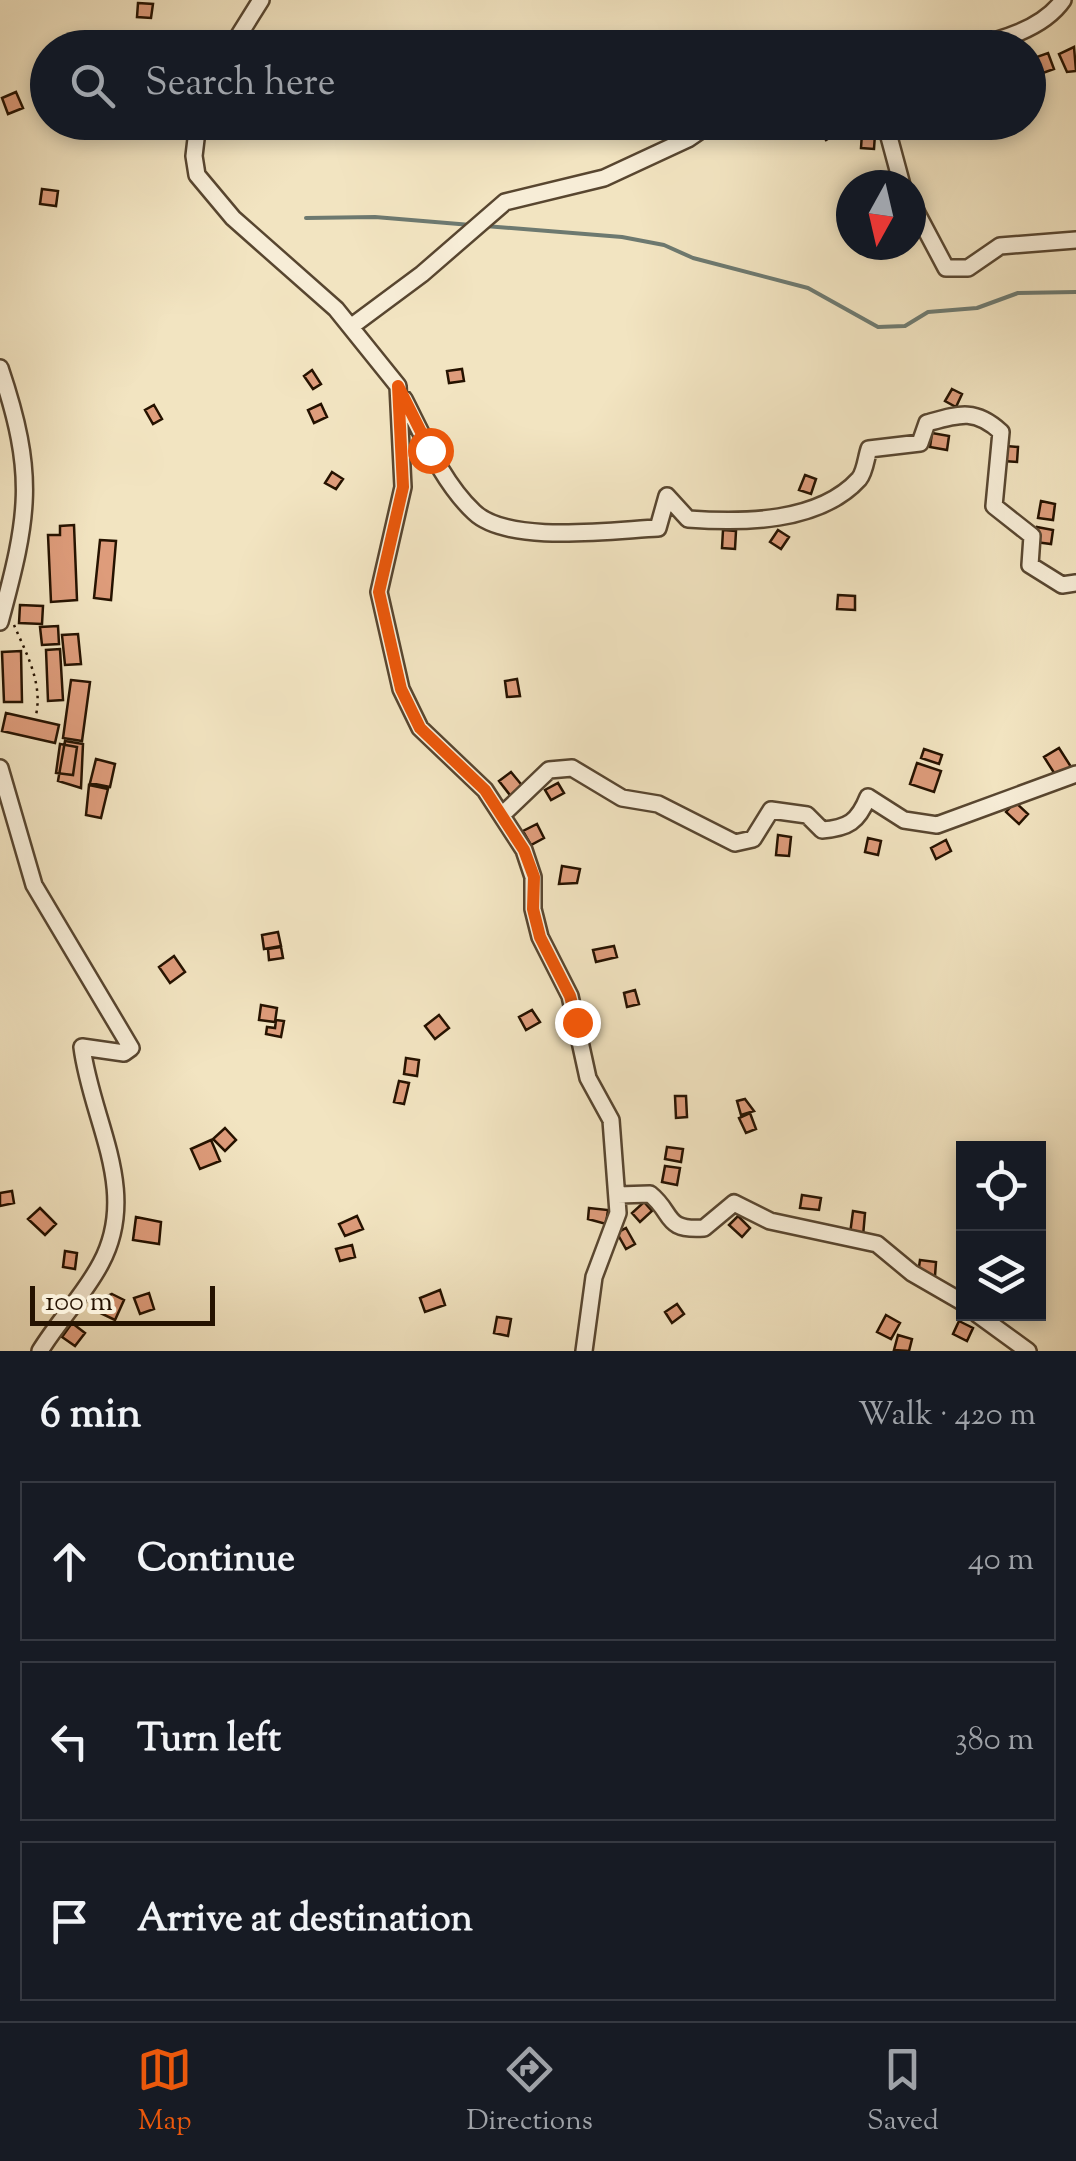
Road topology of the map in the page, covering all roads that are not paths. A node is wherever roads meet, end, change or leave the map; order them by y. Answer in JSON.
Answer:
{"nodes":[{"id":1,"x":261,"y":0,"type":"edge"},
{"id":2,"x":1063,"y":0,"type":"edge"},
{"id":3,"x":242,"y":30,"type":"edge"},
{"id":4,"x":1024,"y":30,"type":"edge"},
{"id":5,"x":196,"y":140,"type":"edge"},
{"id":6,"x":688,"y":140,"type":"edge"},
{"id":7,"x":890,"y":140,"type":"edge"},
{"id":8,"x":898,"y":170,"type":"edge"},
{"id":9,"x":926,"y":230,"type":"edge"},
{"id":10,"x":1076,"y":240,"type":"edge"},
{"id":11,"x":352,"y":326,"type":"junction"},
{"id":12,"x":0,"y":368,"type":"edge"},
{"id":13,"x":398,"y":386,"type":"junction"},
{"id":14,"x":1076,"y":583,"type":"edge"},
{"id":15,"x":2,"y":609,"type":"edge"},
{"id":16,"x":0,"y":768,"type":"edge"},
{"id":17,"x":1076,"y":774,"type":"edge"},
{"id":18,"x":504,"y":814,"type":"junction"},
{"id":19,"x":618,"y":1195,"type":"junction"},
{"id":20,"x":956,"y":1298,"type":"edge"},
{"id":21,"x":987,"y":1321,"type":"edge"},
{"id":22,"x":40,"y":1351,"type":"edge"},
{"id":23,"x":584,"y":1351,"type":"edge"},
{"id":24,"x":1028,"y":1351,"type":"edge"}],
"edges":[{"from":1,"to":3,"type":"street"},
{"from":2,"to":4,"type":"street"},
{"from":5,"to":11,"type":"street"},
{"from":6,"to":11,"type":"street"},
{"from":7,"to":8,"type":"street"},
{"from":9,"to":10,"type":"street"},
{"from":11,"to":13,"type":"street"},
{"from":12,"to":15,"type":"street"},
{"from":13,"to":14,"type":"street"},
{"from":13,"to":18,"type":"street"},
{"from":16,"to":22,"type":"street"},
{"from":17,"to":18,"type":"street"},
{"from":18,"to":19,"type":"street"},
{"from":19,"to":20,"type":"street"},
{"from":19,"to":23,"type":"street"},
{"from":21,"to":24,"type":"street"}]}
